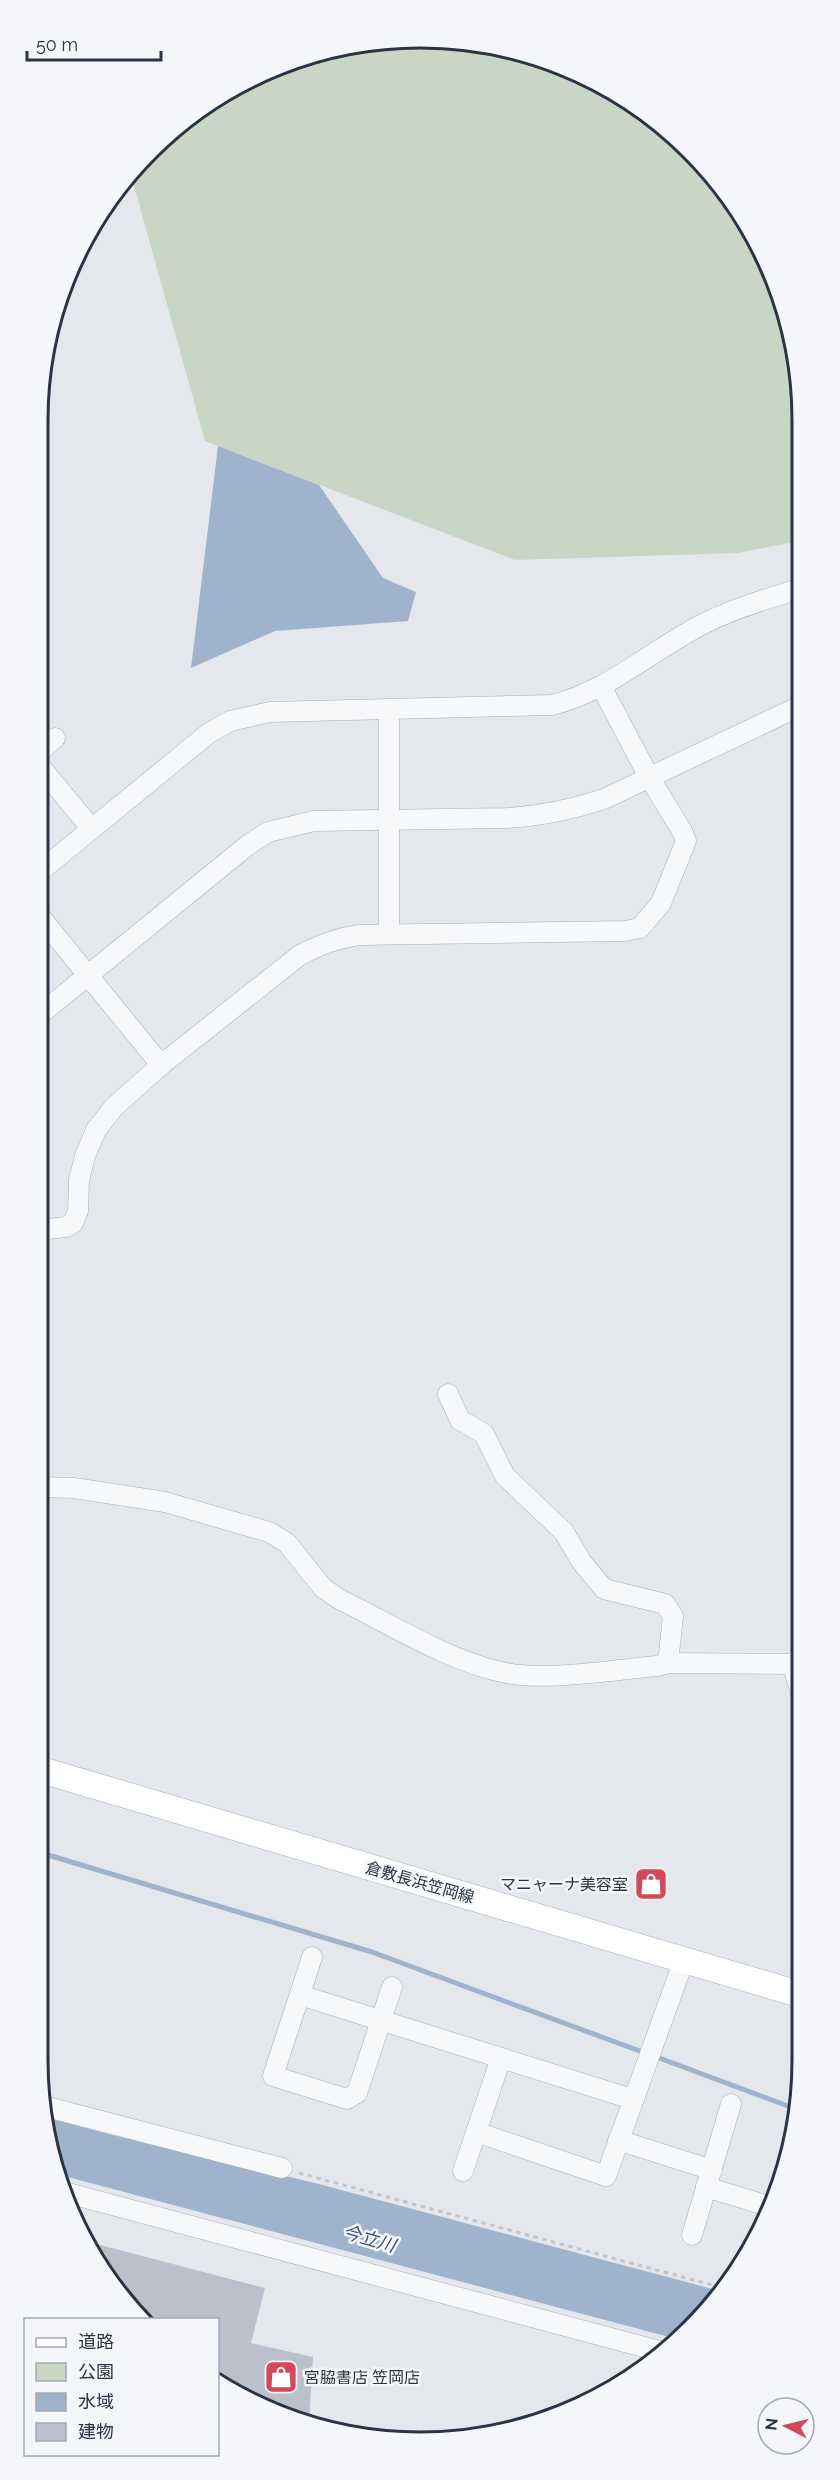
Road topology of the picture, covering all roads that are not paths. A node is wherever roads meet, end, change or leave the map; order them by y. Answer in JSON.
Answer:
{"nodes":[{"id":1,"x":792,"y":592,"type":"edge"},
{"id":2,"x":601,"y":686,"type":"junction"},
{"id":3,"x":792,"y":710,"type":"edge"},
{"id":4,"x":389,"y":711,"type":"junction"},
{"id":5,"x":55,"y":738,"type":"dead end"},
{"id":6,"x":48,"y":744,"type":"edge"},
{"id":7,"x":48,"y":776,"type":"edge"},
{"id":8,"x":649,"y":777,"type":"junction"},
{"id":9,"x":390,"y":820,"type":"junction"},
{"id":10,"x":91,"y":828,"type":"junction"},
{"id":11,"x":48,"y":865,"type":"edge"},
{"id":12,"x":48,"y":926,"type":"edge"},
{"id":13,"x":389,"y":933,"type":"junction"},
{"id":14,"x":88,"y":975,"type":"junction"},
{"id":15,"x":48,"y":1008,"type":"edge"},
{"id":16,"x":161,"y":1065,"type":"junction"},
{"id":17,"x":48,"y":1229,"type":"edge"},
{"id":18,"x":448,"y":1394,"type":"dead end"},
{"id":19,"x":48,"y":1487,"type":"edge"},
{"id":20,"x":792,"y":1659,"type":"edge"},
{"id":21,"x":668,"y":1663,"type":"junction"},
{"id":22,"x":48,"y":1772,"type":"edge"},
{"id":23,"x":312,"y":1957,"type":"dead end"},
{"id":24,"x":684,"y":1960,"type":"junction"},
{"id":25,"x":392,"y":1987,"type":"dead end"},
{"id":26,"x":792,"y":1992,"type":"edge"},
{"id":27,"x":300,"y":1995,"type":"junction"},
{"id":28,"x":381,"y":2020,"type":"junction"},
{"id":29,"x":501,"y":2058,"type":"junction"},
{"id":30,"x":632,"y":2099,"type":"junction"},
{"id":31,"x":731,"y":2104,"type":"dead end"},
{"id":32,"x":51,"y":2108,"type":"edge"},
{"id":33,"x":476,"y":2132,"type":"junction"},
{"id":34,"x":618,"y":2140,"type":"junction"},
{"id":35,"x":282,"y":2168,"type":"road end"},
{"id":36,"x":463,"y":2171,"type":"dead end"},
{"id":37,"x":709,"y":2179,"type":"junction"},
{"id":38,"x":73,"y":2194,"type":"edge"},
{"id":39,"x":763,"y":2204,"type":"edge"},
{"id":40,"x":692,"y":2235,"type":"dead end"},
{"id":41,"x":653,"y":2349,"type":"edge"}],
"edges":[{"from":1,"to":2,"type":"street"},
{"from":2,"to":4,"type":"street"},
{"from":2,"to":8,"type":"street"},
{"from":3,"to":8,"type":"street"},
{"from":4,"to":9,"type":"street"},
{"from":4,"to":10,"type":"street"},
{"from":5,"to":6,"type":"street"},
{"from":7,"to":10,"type":"street"},
{"from":8,"to":9,"type":"street"},
{"from":8,"to":13,"type":"street"},
{"from":9,"to":13,"type":"street"},
{"from":9,"to":14,"type":"street"},
{"from":10,"to":11,"type":"street"},
{"from":12,"to":14,"type":"street"},
{"from":13,"to":16,"type":"street"},
{"from":14,"to":15,"type":"street"},
{"from":14,"to":16,"type":"street"},
{"from":16,"to":17,"type":"street"},
{"from":18,"to":21,"type":"street"},
{"from":19,"to":21,"type":"street"},
{"from":20,"to":21,"type":"street"},
{"from":22,"to":24,"type":"main road","name":"倉敷長浜笠岡線"},
{"from":23,"to":27,"type":"street"},
{"from":24,"to":26,"type":"main road","name":"倉敷長浜笠岡線"},
{"from":24,"to":30,"type":"street"},
{"from":25,"to":28,"type":"street"},
{"from":27,"to":28,"type":"street"},
{"from":27,"to":28,"type":"street"},
{"from":28,"to":29,"type":"street"},
{"from":29,"to":30,"type":"street"},
{"from":29,"to":33,"type":"street"},
{"from":30,"to":34,"type":"street"},
{"from":31,"to":37,"type":"street"},
{"from":32,"to":35,"type":"street"},
{"from":33,"to":34,"type":"street"},
{"from":33,"to":36,"type":"street"},
{"from":34,"to":37,"type":"street"},
{"from":37,"to":39,"type":"street"},
{"from":37,"to":40,"type":"street"},
{"from":38,"to":41,"type":"street"}]}
